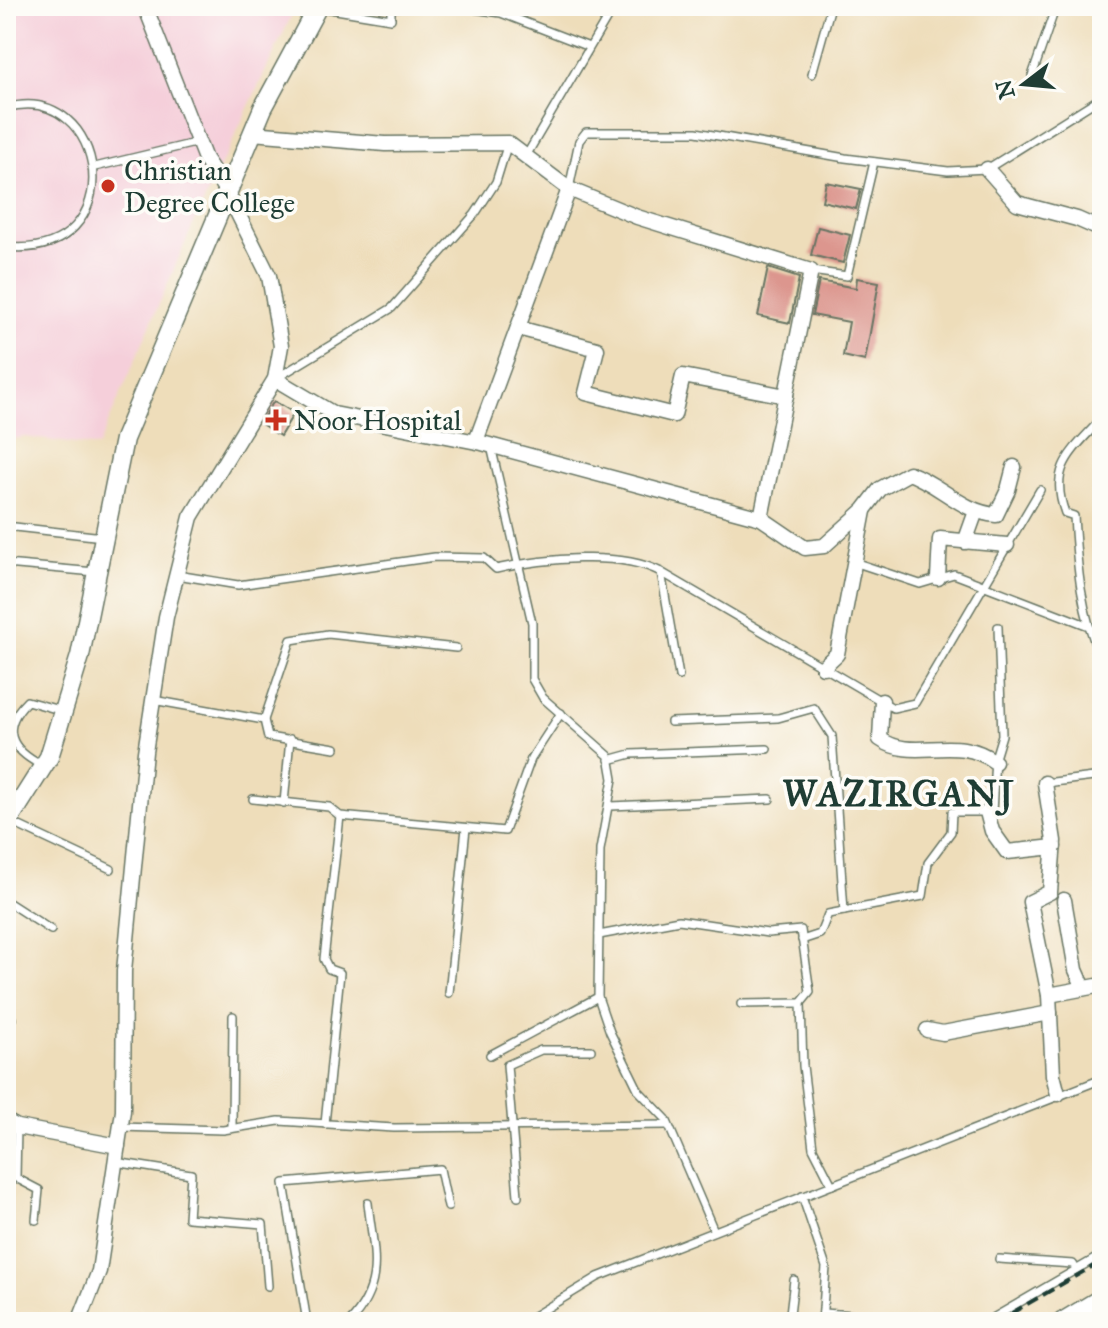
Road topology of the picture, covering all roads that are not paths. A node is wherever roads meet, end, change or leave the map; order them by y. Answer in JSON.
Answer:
{"nodes":[{"id":1,"x":145,"y":6,"type":"edge"},
{"id":2,"x":408,"y":6,"type":"edge"},
{"id":3,"x":454,"y":6,"type":"edge"},
{"id":4,"x":614,"y":6,"type":"edge"},
{"id":5,"x":831,"y":6,"type":"edge"},
{"id":6,"x":1056,"y":6,"type":"edge"},
{"id":7,"x":317,"y":7,"type":"edge"},
{"id":8,"x":589,"y":47,"type":"junction"},
{"id":9,"x":812,"y":74,"type":"dead end"},
{"id":10,"x":1032,"y":76,"type":"dead end"},
{"id":11,"x":1102,"y":97,"type":"edge"},
{"id":12,"x":6,"y":108,"type":"edge"},
{"id":13,"x":252,"y":133,"type":"junction"},
{"id":14,"x":199,"y":142,"type":"junction"},
{"id":15,"x":508,"y":143,"type":"junction"},
{"id":16,"x":526,"y":157,"type":"junction"},
{"id":17,"x":874,"y":162,"type":"junction"},
{"id":18,"x":95,"y":167,"type":"junction"},
{"id":19,"x":987,"y":169,"type":"junction"},
{"id":20,"x":569,"y":189,"type":"junction"},
{"id":21,"x":227,"y":192,"type":"junction"},
{"id":22,"x":1102,"y":230,"type":"edge"},
{"id":23,"x":6,"y":247,"type":"edge"},
{"id":24,"x":811,"y":271,"type":"junction"},
{"id":25,"x":518,"y":328,"type":"junction"},
{"id":26,"x":275,"y":379,"type":"junction"},
{"id":27,"x":786,"y":396,"type":"junction"},
{"id":28,"x":1102,"y":418,"type":"edge"},
{"id":29,"x":484,"y":443,"type":"junction"},
{"id":30,"x":1014,"y":467,"type":"dead end"},
{"id":31,"x":1040,"y":490,"type":"dead end"},
{"id":32,"x":864,"y":510,"type":"junction"},
{"id":33,"x":975,"y":514,"type":"junction"},
{"id":34,"x":761,"y":518,"type":"junction"},
{"id":35,"x":6,"y":526,"type":"edge"},
{"id":36,"x":105,"y":537,"type":"junction"},
{"id":37,"x":965,"y":542,"type":"junction"},
{"id":38,"x":1007,"y":545,"type":"junction"},
{"id":39,"x":853,"y":562,"type":"junction"},
{"id":40,"x":6,"y":564,"type":"edge"},
{"id":41,"x":520,"y":564,"type":"junction"},
{"id":42,"x":98,"y":572,"type":"junction"},
{"id":43,"x":661,"y":572,"type":"junction"},
{"id":44,"x":177,"y":575,"type":"junction"},
{"id":45,"x":938,"y":578,"type":"junction"},
{"id":46,"x":984,"y":583,"type":"junction"},
{"id":47,"x":1089,"y":626,"type":"junction"},
{"id":48,"x":998,"y":627,"type":"dead end"},
{"id":49,"x":456,"y":648,"type":"dead end"},
{"id":50,"x":1102,"y":661,"type":"edge"},
{"id":51,"x":823,"y":667,"type":"junction"},
{"id":52,"x":679,"y":676,"type":"dead end"},
{"id":53,"x":153,"y":700,"type":"junction"},
{"id":54,"x":882,"y":701,"type":"junction"},
{"id":55,"x":63,"y":711,"type":"junction"},
{"id":56,"x":561,"y":713,"type":"junction"},
{"id":57,"x":264,"y":720,"type":"junction"},
{"id":58,"x":671,"y":722,"type":"dead end"},
{"id":59,"x":290,"y":739,"type":"junction"},
{"id":60,"x":335,"y":748,"type":"dead end"},
{"id":61,"x":767,"y":749,"type":"dead end"},
{"id":62,"x":609,"y":760,"type":"junction"},
{"id":63,"x":995,"y":762,"type":"junction"},
{"id":64,"x":43,"y":766,"type":"junction"},
{"id":65,"x":1102,"y":776,"type":"edge"},
{"id":66,"x":1045,"y":783,"type":"joint"},
{"id":67,"x":253,"y":799,"type":"dead end"},
{"id":68,"x":770,"y":799,"type":"dead end"},
{"id":69,"x":284,"y":803,"type":"junction"},
{"id":70,"x":611,"y":806,"type":"junction"},
{"id":71,"x":987,"y":812,"type":"junction"},
{"id":72,"x":340,"y":816,"type":"junction"},
{"id":73,"x":7,"y":823,"type":"edge"},
{"id":74,"x":466,"y":828,"type":"junction"},
{"id":75,"x":1054,"y":847,"type":"junction"},
{"id":76,"x":111,"y":869,"type":"dead end"},
{"id":77,"x":1064,"y":900,"type":"dead end"},
{"id":78,"x":6,"y":901,"type":"edge"},
{"id":79,"x":844,"y":911,"type":"junction"},
{"id":80,"x":51,"y":930,"type":"dead end"},
{"id":81,"x":599,"y":935,"type":"junction"},
{"id":82,"x":802,"y":940,"type":"junction"},
{"id":83,"x":1102,"y":985,"type":"edge"},
{"id":84,"x":1084,"y":988,"type":"junction"},
{"id":85,"x":449,"y":993,"type":"dead end"},
{"id":86,"x":1049,"y":995,"type":"junction"},
{"id":87,"x":598,"y":997,"type":"junction"},
{"id":88,"x":801,"y":1003,"type":"junction"},
{"id":89,"x":741,"y":1004,"type":"dead end"},
{"id":90,"x":1050,"y":1013,"type":"junction"},
{"id":91,"x":233,"y":1016,"type":"dead end"},
{"id":92,"x":927,"y":1030,"type":"dead end"},
{"id":93,"x":591,"y":1050,"type":"dead end"},
{"id":94,"x":490,"y":1055,"type":"dead end"},
{"id":95,"x":1102,"y":1079,"type":"edge"},
{"id":96,"x":1058,"y":1094,"type":"junction"},
{"id":97,"x":11,"y":1124,"type":"edge"},
{"id":98,"x":325,"y":1124,"type":"junction"},
{"id":99,"x":512,"y":1125,"type":"junction"},
{"id":100,"x":668,"y":1125,"type":"junction"},
{"id":101,"x":120,"y":1127,"type":"junction"},
{"id":102,"x":232,"y":1128,"type":"junction"},
{"id":103,"x":118,"y":1146,"type":"junction"},
{"id":104,"x":115,"y":1162,"type":"junction"},
{"id":105,"x":6,"y":1172,"type":"edge"},
{"id":106,"x":16,"y":1178,"type":"junction"},
{"id":107,"x":832,"y":1185,"type":"junction"},
{"id":108,"x":518,"y":1196,"type":"dead end"},
{"id":109,"x":802,"y":1196,"type":"junction"},
{"id":110,"x":368,"y":1203,"type":"dead end"},
{"id":111,"x":448,"y":1207,"type":"dead end"},
{"id":112,"x":36,"y":1220,"type":"dead end"},
{"id":113,"x":714,"y":1231,"type":"junction"},
{"id":114,"x":1102,"y":1248,"type":"edge"},
{"id":115,"x":999,"y":1259,"type":"dead end"},
{"id":116,"x":1076,"y":1269,"type":"junction"},
{"id":117,"x":794,"y":1280,"type":"dead end"},
{"id":118,"x":268,"y":1286,"type":"dead end"},
{"id":119,"x":1102,"y":1298,"type":"edge"},
{"id":120,"x":823,"y":1313,"type":"junction"},
{"id":121,"x":914,"y":1319,"type":"dead end"},
{"id":122,"x":529,"y":1321,"type":"edge"},
{"id":123,"x":79,"y":1322,"type":"edge"},
{"id":124,"x":307,"y":1322,"type":"edge"},
{"id":125,"x":350,"y":1322,"type":"edge"},
{"id":126,"x":789,"y":1322,"type":"edge"},
{"id":127,"x":822,"y":1322,"type":"edge"},
{"id":128,"x":986,"y":1322,"type":"edge"},
{"id":129,"x":1062,"y":1322,"type":"edge"}],
"edges":[{"from":1,"to":14,"type":"street"},
{"from":2,"to":7,"type":"lane"},
{"from":3,"to":8,"type":"lane"},
{"from":4,"to":8,"type":"lane"},
{"from":5,"to":9,"type":"lane"},
{"from":6,"to":10,"type":"lane"},
{"from":7,"to":13,"type":"street"},
{"from":8,"to":16,"type":"lane"},
{"from":11,"to":19,"type":"lane"},
{"from":12,"to":18,"type":"lane"},
{"from":13,"to":15,"type":"street"},
{"from":13,"to":21,"type":"street"},
{"from":14,"to":18,"type":"lane"},
{"from":14,"to":21,"type":"street"},
{"from":15,"to":16,"type":"street"},
{"from":15,"to":26,"type":"lane"},
{"from":16,"to":20,"type":"street"},
{"from":17,"to":19,"type":"lane"},
{"from":17,"to":20,"type":"lane"},
{"from":17,"to":24,"type":"lane"},
{"from":18,"to":23,"type":"lane"},
{"from":19,"to":22,"type":"street"},
{"from":20,"to":24,"type":"street"},
{"from":20,"to":25,"type":"street"},
{"from":21,"to":26,"type":"street"},
{"from":21,"to":36,"type":"street"},
{"from":24,"to":27,"type":"street"},
{"from":25,"to":27,"type":"street"},
{"from":25,"to":29,"type":"street"},
{"from":26,"to":29,"type":"street"},
{"from":26,"to":44,"type":"street"},
{"from":27,"to":34,"type":"street"},
{"from":28,"to":47,"type":"lane"},
{"from":29,"to":34,"type":"street"},
{"from":29,"to":41,"type":"lane"},
{"from":30,"to":33,"type":"street"},
{"from":31,"to":38,"type":"lane"},
{"from":32,"to":33,"type":"street"},
{"from":32,"to":34,"type":"street"},
{"from":32,"to":39,"type":"street"},
{"from":33,"to":37,"type":"street"},
{"from":35,"to":36,"type":"lane"},
{"from":36,"to":42,"type":"street"},
{"from":37,"to":38,"type":"street"},
{"from":37,"to":45,"type":"street"},
{"from":38,"to":46,"type":"lane"},
{"from":39,"to":45,"type":"lane"},
{"from":39,"to":51,"type":"street"},
{"from":40,"to":42,"type":"lane"},
{"from":41,"to":43,"type":"lane"},
{"from":41,"to":44,"type":"lane"},
{"from":41,"to":56,"type":"lane"},
{"from":42,"to":55,"type":"street"},
{"from":43,"to":51,"type":"lane"},
{"from":43,"to":52,"type":"lane"},
{"from":44,"to":53,"type":"street"},
{"from":45,"to":46,"type":"lane"},
{"from":46,"to":47,"type":"lane"},
{"from":46,"to":54,"type":"lane"},
{"from":47,"to":50,"type":"lane"},
{"from":48,"to":63,"type":"lane"},
{"from":49,"to":57,"type":"lane"},
{"from":51,"to":54,"type":"lane"},
{"from":53,"to":57,"type":"lane"},
{"from":53,"to":101,"type":"street"},
{"from":54,"to":63,"type":"street"},
{"from":55,"to":64,"type":"street"},
{"from":55,"to":64,"type":"lane"},
{"from":56,"to":62,"type":"lane"},
{"from":56,"to":74,"type":"lane"},
{"from":57,"to":59,"type":"lane"},
{"from":58,"to":79,"type":"lane"},
{"from":59,"to":60,"type":"lane"},
{"from":59,"to":69,"type":"lane"},
{"from":61,"to":62,"type":"lane"},
{"from":62,"to":70,"type":"lane"},
{"from":63,"to":71,"type":"lane"},
{"from":64,"to":73,"type":"street"},
{"from":65,"to":66,"type":"lane"},
{"from":66,"to":75,"type":"street"},
{"from":67,"to":69,"type":"lane"},
{"from":68,"to":70,"type":"lane"},
{"from":69,"to":72,"type":"lane"},
{"from":70,"to":81,"type":"lane"},
{"from":71,"to":75,"type":"street"},
{"from":71,"to":79,"type":"lane"},
{"from":72,"to":74,"type":"lane"},
{"from":72,"to":98,"type":"lane"},
{"from":73,"to":76,"type":"lane"},
{"from":74,"to":85,"type":"lane"},
{"from":75,"to":86,"type":"street"},
{"from":77,"to":84,"type":"street"},
{"from":78,"to":80,"type":"lane"},
{"from":79,"to":82,"type":"lane"},
{"from":81,"to":82,"type":"lane"},
{"from":81,"to":87,"type":"lane"},
{"from":82,"to":88,"type":"lane"},
{"from":83,"to":84,"type":"street"},
{"from":84,"to":86,"type":"street"},
{"from":86,"to":90,"type":"street"},
{"from":87,"to":94,"type":"lane"},
{"from":87,"to":100,"type":"lane"},
{"from":88,"to":89,"type":"lane"},
{"from":88,"to":107,"type":"lane"},
{"from":90,"to":92,"type":"street"},
{"from":90,"to":96,"type":"street"},
{"from":91,"to":102,"type":"lane"},
{"from":93,"to":99,"type":"lane"},
{"from":95,"to":96,"type":"lane"},
{"from":96,"to":107,"type":"lane"},
{"from":97,"to":103,"type":"street"},
{"from":97,"to":106,"type":"lane"},
{"from":98,"to":99,"type":"lane"},
{"from":98,"to":102,"type":"lane"},
{"from":99,"to":100,"type":"lane"},
{"from":99,"to":108,"type":"lane"},
{"from":100,"to":113,"type":"lane"},
{"from":101,"to":102,"type":"lane"},
{"from":101,"to":103,"type":"street"},
{"from":103,"to":104,"type":"street"},
{"from":104,"to":118,"type":"lane"},
{"from":104,"to":123,"type":"street"},
{"from":105,"to":106,"type":"lane"},
{"from":106,"to":112,"type":"lane"},
{"from":107,"to":109,"type":"lane"},
{"from":109,"to":113,"type":"lane"},
{"from":109,"to":120,"type":"lane"},
{"from":110,"to":125,"type":"lane"},
{"from":111,"to":124,"type":"lane"},
{"from":113,"to":122,"type":"lane"},
{"from":114,"to":116,"type":"lane"},
{"from":115,"to":116,"type":"lane"},
{"from":116,"to":128,"type":"lane"},
{"from":117,"to":126,"type":"lane"},
{"from":119,"to":129,"type":"street"},
{"from":120,"to":121,"type":"lane"},
{"from":120,"to":127,"type":"lane"}]}
